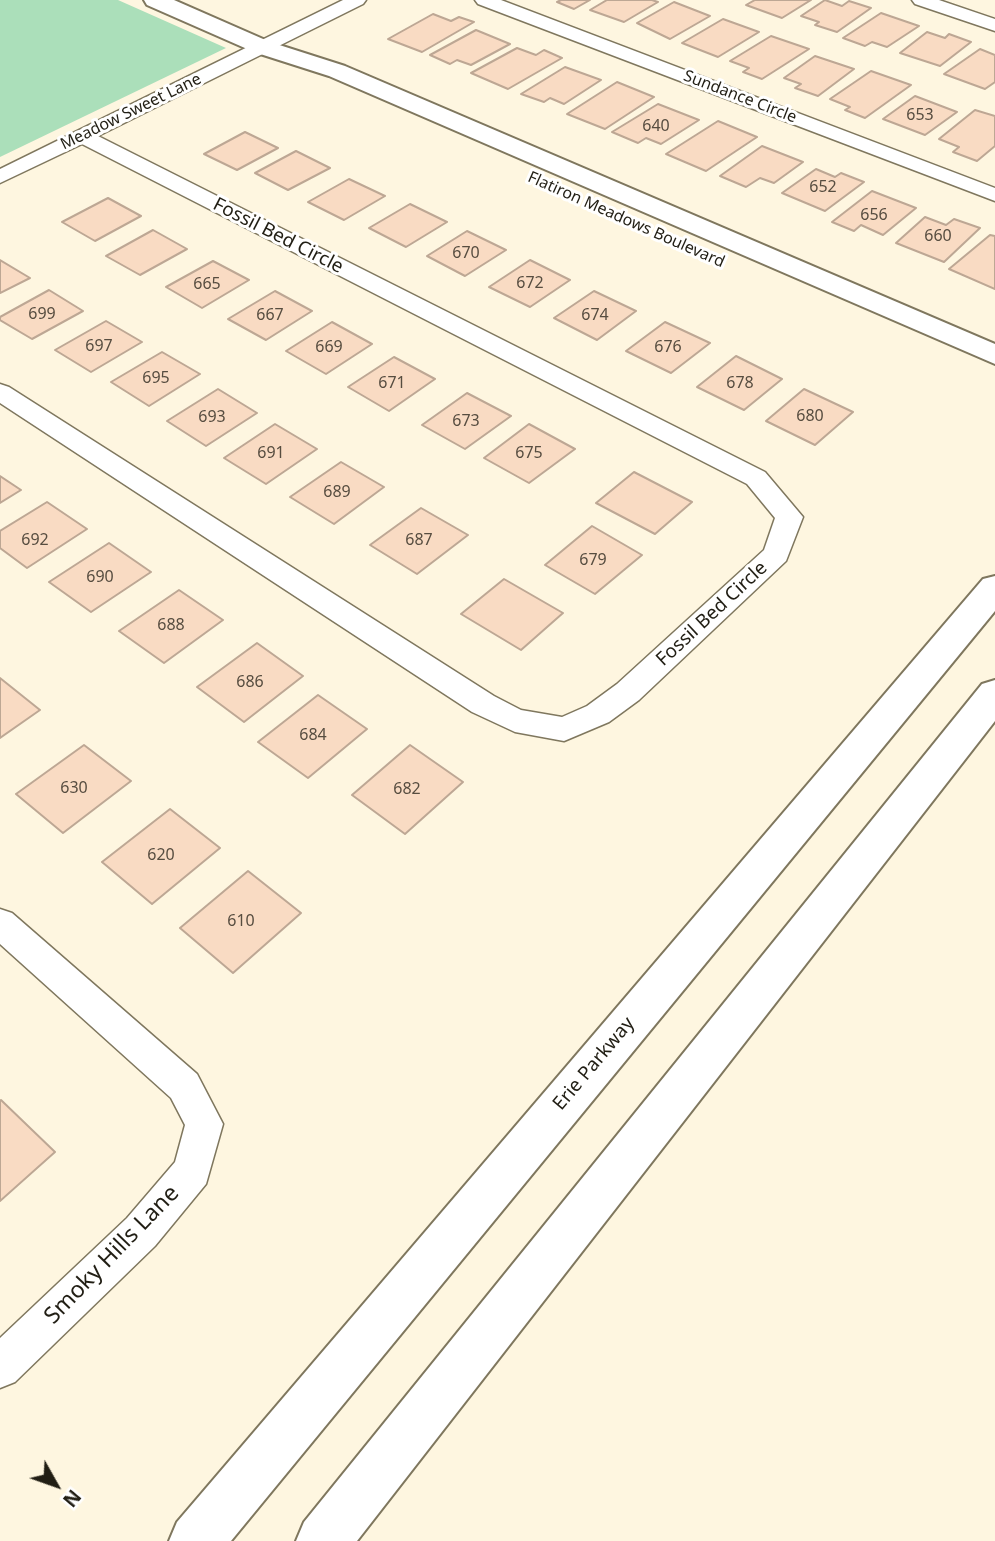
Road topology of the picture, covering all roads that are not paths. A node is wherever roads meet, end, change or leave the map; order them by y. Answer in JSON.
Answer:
{"nodes":[{"id":1,"x":155,"y":0,"type":"edge"},
{"id":2,"x":357,"y":0,"type":"edge"},
{"id":3,"x":485,"y":0,"type":"edge"},
{"id":4,"x":921,"y":0,"type":"edge"},
{"id":5,"x":995,"y":25,"type":"edge"},
{"id":6,"x":262,"y":47,"type":"junction"},
{"id":7,"x":82,"y":136,"type":"junction"},
{"id":8,"x":0,"y":177,"type":"edge"},
{"id":9,"x":995,"y":195,"type":"edge"},
{"id":10,"x":989,"y":366,"type":"edge"},
{"id":11,"x":0,"y":391,"type":"edge"},
{"id":12,"x":995,"y":588,"type":"edge"},
{"id":13,"x":995,"y":694,"type":"edge"},
{"id":14,"x":0,"y":923,"type":"edge"},
{"id":15,"x":0,"y":1367,"type":"edge"},
{"id":16,"x":196,"y":1541,"type":"edge"},
{"id":17,"x":323,"y":1541,"type":"edge"}],
"edges":[{"from":1,"to":6,"type":"main road","name":"Flatiron Meadows Boulevard"},
{"from":2,"to":6,"type":"street","name":"Meadow Sweet Lane"},
{"from":3,"to":9,"type":"street","name":"Sundance Circle"},
{"from":4,"to":5,"type":"street"},
{"from":6,"to":7,"type":"street","name":"Meadow Sweet Lane"},
{"from":6,"to":10,"type":"main road","name":"Flatiron Meadows Boulevard"},
{"from":7,"to":8,"type":"street","name":"Meadow Sweet Lane"},
{"from":7,"to":11,"type":"street","name":"Fossil Bed Circle"},
{"from":12,"to":16,"type":"main road","name":"Erie Parkway"},
{"from":13,"to":17,"type":"main road"},
{"from":14,"to":15,"type":"street","name":"Smoky Hills Lane"}]}
